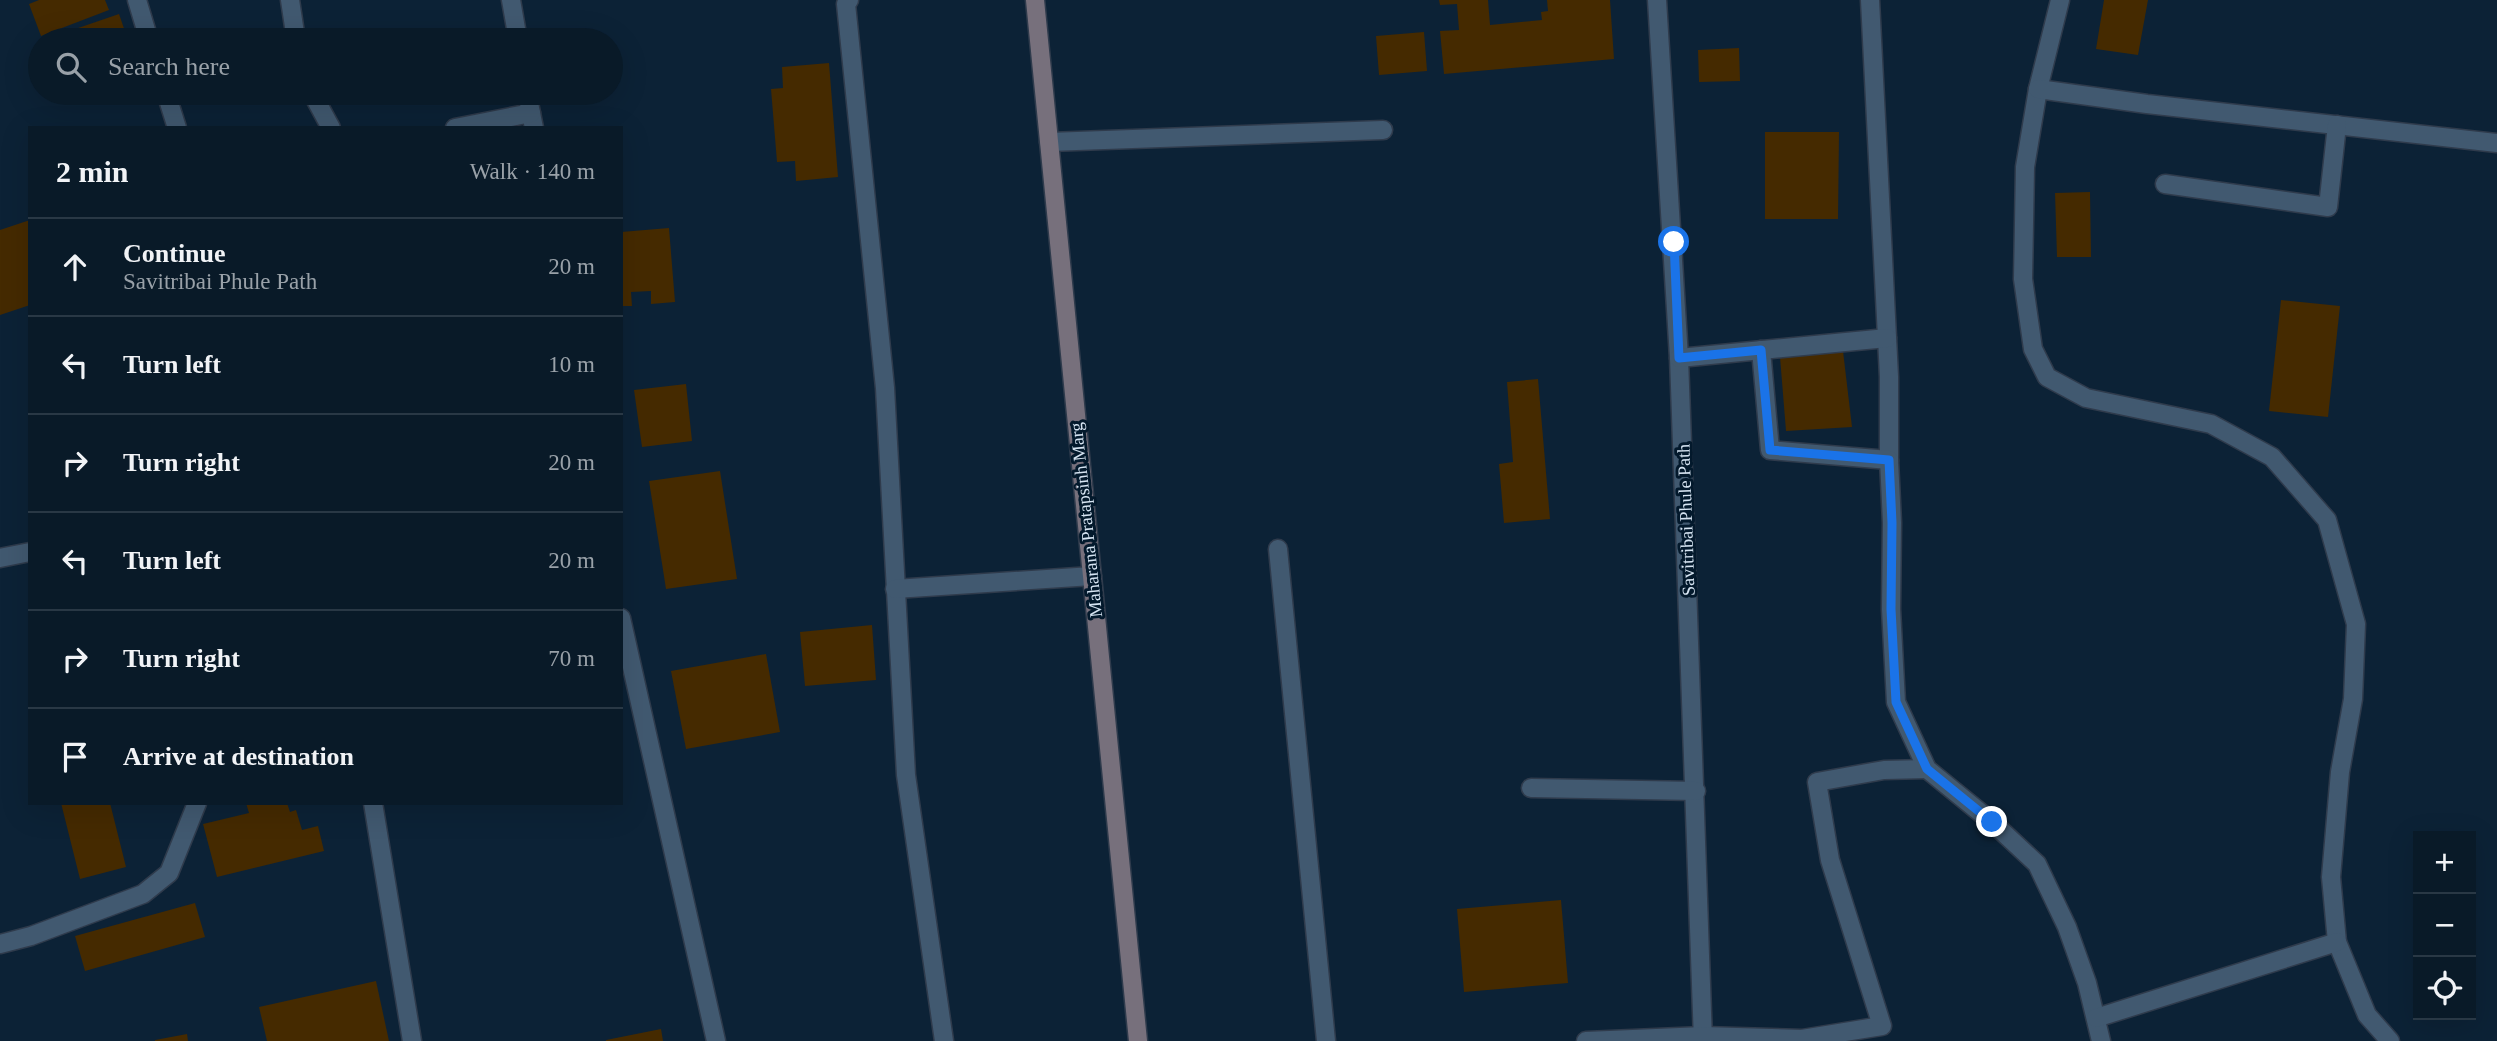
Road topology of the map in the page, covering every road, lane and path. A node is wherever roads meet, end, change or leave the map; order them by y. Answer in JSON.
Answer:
{"nodes":[{"id":1,"x":137,"y":0,"type":"edge"},
{"id":2,"x":290,"y":0,"type":"edge"},
{"id":3,"x":511,"y":0,"type":"edge"},
{"id":4,"x":849,"y":0,"type":"edge"},
{"id":5,"x":1035,"y":0,"type":"edge"},
{"id":6,"x":1657,"y":0,"type":"edge"},
{"id":7,"x":1870,"y":0,"type":"edge"},
{"id":8,"x":2060,"y":0,"type":"edge"},
{"id":9,"x":145,"y":28,"type":"edge"},
{"id":10,"x":294,"y":28,"type":"edge"},
{"id":11,"x":516,"y":28,"type":"edge"},
{"id":12,"x":2038,"y":89,"type":"junction"},
{"id":13,"x":170,"y":105,"type":"edge"},
{"id":14,"x":319,"y":105,"type":"edge"},
{"id":15,"x":532,"y":120,"type":"edge"},
{"id":16,"x":2337,"y":125,"type":"junction"},
{"id":17,"x":176,"y":126,"type":"edge"},
{"id":18,"x":330,"y":126,"type":"edge"},
{"id":19,"x":474,"y":126,"type":"edge"},
{"id":20,"x":1382,"y":130,"type":"dead end"},
{"id":21,"x":1049,"y":142,"type":"junction"},
{"id":22,"x":2497,"y":143,"type":"edge"},
{"id":23,"x":2165,"y":184,"type":"dead end"},
{"id":24,"x":1887,"y":338,"type":"junction"},
{"id":25,"x":1761,"y":350,"type":"junction"},
{"id":26,"x":1679,"y":358,"type":"junction"},
{"id":27,"x":1889,"y":460,"type":"junction"},
{"id":28,"x":1278,"y":549,"type":"dead end"},
{"id":29,"x":28,"y":552,"type":"edge"},
{"id":30,"x":0,"y":558,"type":"edge"},
{"id":31,"x":1092,"y":576,"type":"junction"},
{"id":32,"x":895,"y":589,"type":"junction"},
{"id":33,"x":623,"y":627,"type":"edge"},
{"id":34,"x":1927,"y":769,"type":"junction"},
{"id":35,"x":1531,"y":788,"type":"dead end"},
{"id":36,"x":1696,"y":791,"type":"junction"},
{"id":37,"x":196,"y":805,"type":"edge"},
{"id":38,"x":373,"y":805,"type":"edge"},
{"id":39,"x":2337,"y":942,"type":"junction"},
{"id":40,"x":0,"y":944,"type":"edge"},
{"id":41,"x":2096,"y":1018,"type":"junction"},
{"id":42,"x":1703,"y":1038,"type":"edge"},
{"id":43,"x":412,"y":1041,"type":"edge"},
{"id":44,"x":716,"y":1041,"type":"edge"},
{"id":45,"x":944,"y":1041,"type":"edge"},
{"id":46,"x":1138,"y":1041,"type":"edge"},
{"id":47,"x":1326,"y":1041,"type":"edge"},
{"id":48,"x":1586,"y":1041,"type":"edge"},
{"id":49,"x":2101,"y":1041,"type":"edge"},
{"id":50,"x":2390,"y":1041,"type":"edge"}],
"edges":[{"from":1,"to":9,"type":"street"},
{"from":2,"to":10,"type":"street"},
{"from":3,"to":11,"type":"street"},
{"from":4,"to":32,"type":"street"},
{"from":5,"to":21,"type":"street","name":"Maharana Pratapsinh Marg"},
{"from":6,"to":26,"type":"street","name":"Savitribai Phule Path"},
{"from":7,"to":24,"type":"street"},
{"from":8,"to":12,"type":"street"},
{"from":12,"to":16,"type":"street"},
{"from":12,"to":39,"type":"street"},
{"from":13,"to":17,"type":"street"},
{"from":14,"to":18,"type":"street"},
{"from":15,"to":19,"type":"street"},
{"from":16,"to":22,"type":"street"},
{"from":16,"to":23,"type":"street"},
{"from":20,"to":21,"type":"street"},
{"from":21,"to":31,"type":"street","name":"Maharana Pratapsinh Marg"},
{"from":24,"to":25,"type":"street"},
{"from":24,"to":27,"type":"street"},
{"from":25,"to":26,"type":"street"},
{"from":25,"to":27,"type":"street"},
{"from":26,"to":36,"type":"street","name":"Savitribai Phule Path"},
{"from":27,"to":34,"type":"street"},
{"from":28,"to":47,"type":"street"},
{"from":29,"to":30,"type":"street"},
{"from":31,"to":32,"type":"street"},
{"from":31,"to":46,"type":"street","name":"Maharana Pratapsinh Marg"},
{"from":32,"to":45,"type":"street"},
{"from":33,"to":44,"type":"street"},
{"from":34,"to":41,"type":"street"},
{"from":34,"to":42,"type":"street"},
{"from":35,"to":36,"type":"street"},
{"from":36,"to":42,"type":"street","name":"Savitribai Phule Path"},
{"from":37,"to":40,"type":"street"},
{"from":38,"to":43,"type":"street"},
{"from":39,"to":41,"type":"street"},
{"from":39,"to":50,"type":"street"},
{"from":41,"to":49,"type":"street"},
{"from":42,"to":48,"type":"street"}]}
